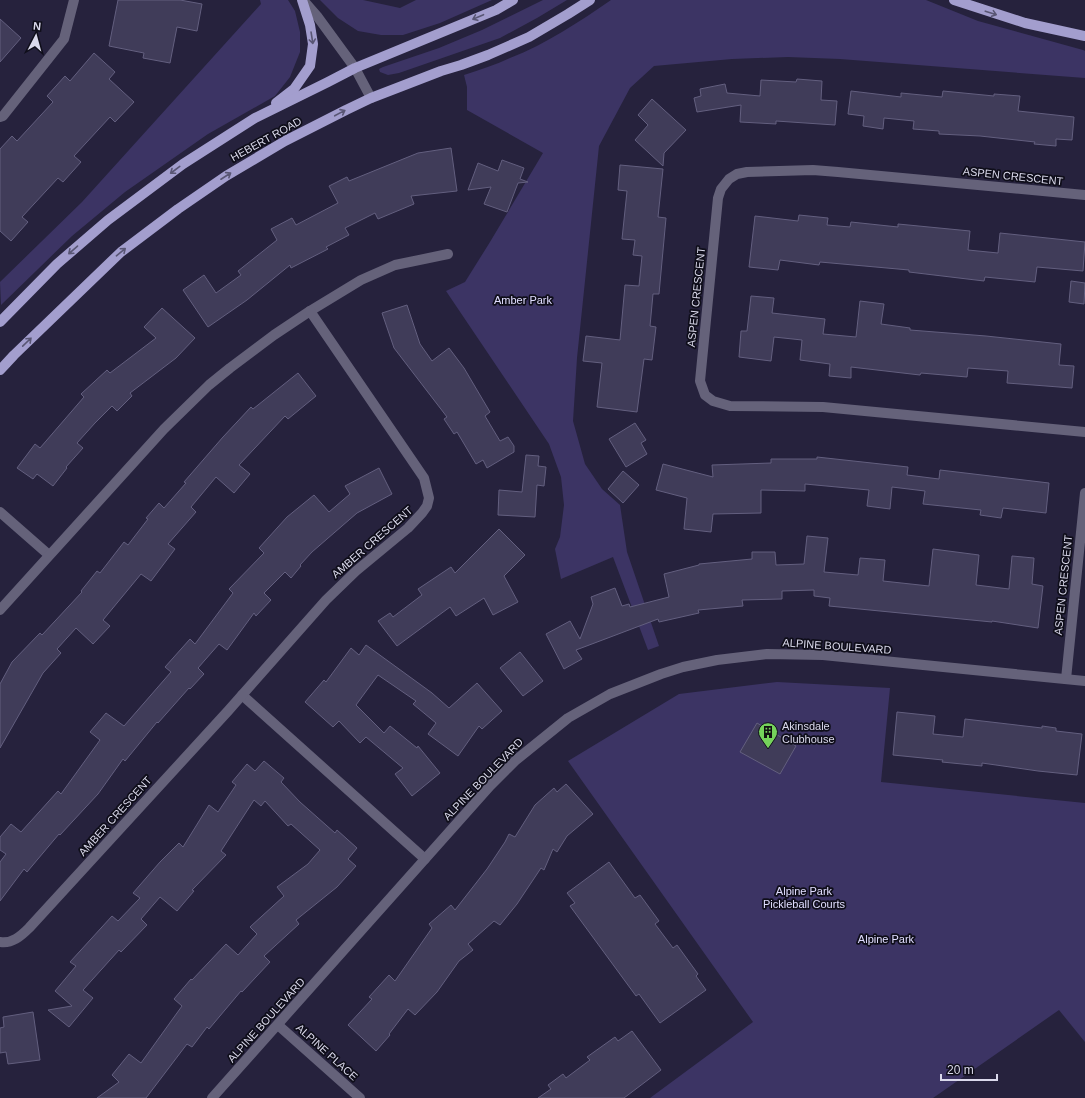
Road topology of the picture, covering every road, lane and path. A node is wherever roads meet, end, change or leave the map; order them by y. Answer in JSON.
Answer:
{"nodes":[{"id":1,"x":74,"y":0,"type":"edge"},
{"id":2,"x":303,"y":0,"type":"edge"},
{"id":3,"x":513,"y":0,"type":"edge"},
{"id":4,"x":590,"y":0,"type":"edge"},
{"id":5,"x":954,"y":0,"type":"edge"},
{"id":6,"x":1085,"y":36,"type":"edge"},
{"id":7,"x":355,"y":68,"type":"junction"},
{"id":8,"x":371,"y":98,"type":"junction"},
{"id":9,"x":0,"y":117,"type":"edge"},
{"id":10,"x":255,"y":118,"type":"junction"},
{"id":11,"x":1085,"y":196,"type":"edge"},
{"id":12,"x":448,"y":254,"type":"dead end"},
{"id":13,"x":310,"y":311,"type":"junction"},
{"id":14,"x":0,"y":322,"type":"edge"},
{"id":15,"x":0,"y":370,"type":"edge"},
{"id":16,"x":1085,"y":432,"type":"edge"},
{"id":17,"x":1085,"y":493,"type":"edge"},
{"id":18,"x":0,"y":512,"type":"edge"},
{"id":19,"x":49,"y":555,"type":"junction"},
{"id":20,"x":0,"y":610,"type":"edge"},
{"id":21,"x":1066,"y":680,"type":"junction"},
{"id":22,"x":1085,"y":681,"type":"edge"},
{"id":23,"x":242,"y":695,"type":"junction"},
{"id":24,"x":425,"y":859,"type":"junction"},
{"id":25,"x":0,"y":942,"type":"edge"},
{"id":26,"x":278,"y":1025,"type":"junction"},
{"id":27,"x":212,"y":1098,"type":"edge"},
{"id":28,"x":360,"y":1098,"type":"edge"}],
"edges":[{"from":1,"to":9,"type":"street"},
{"from":2,"to":7,"type":"street"},
{"from":2,"to":10,"type":"main road","one_way":true},
{"from":3,"to":7,"type":"main road","name":"HEBERT ROAD","one_way":true},
{"from":4,"to":8,"type":"main road","name":"HEBERT ROAD"},
{"from":5,"to":6,"type":"main road","one_way":true},
{"from":7,"to":8,"type":"street"},
{"from":7,"to":10,"type":"main road","name":"HEBERT ROAD"},
{"from":15,"to":8,"type":"main road","name":"HEBERT ROAD","one_way":true},
{"from":10,"to":14,"type":"main road","name":"HEBERT ROAD","one_way":true},
{"from":11,"to":16,"type":"street","name":"ASPEN CRESCENT"},
{"from":12,"to":13,"type":"street"},
{"from":13,"to":19,"type":"street"},
{"from":13,"to":23,"type":"street","name":"AMBER CRESCENT"},
{"from":17,"to":21,"type":"street","name":"ASPEN CRESCENT"},
{"from":18,"to":19,"type":"street"},
{"from":19,"to":20,"type":"street"},
{"from":21,"to":22,"type":"street","name":"ALPINE BOULEVARD"},
{"from":21,"to":24,"type":"street","name":"ALPINE BOULEVARD"},
{"from":23,"to":24,"type":"street"},
{"from":23,"to":25,"type":"street","name":"AMBER CRESCENT"},
{"from":24,"to":26,"type":"street","name":"ALPINE BOULEVARD"},
{"from":26,"to":27,"type":"street","name":"ALPINE BOULEVARD"},
{"from":26,"to":28,"type":"street","name":"ALPINE PLACE"}]}
